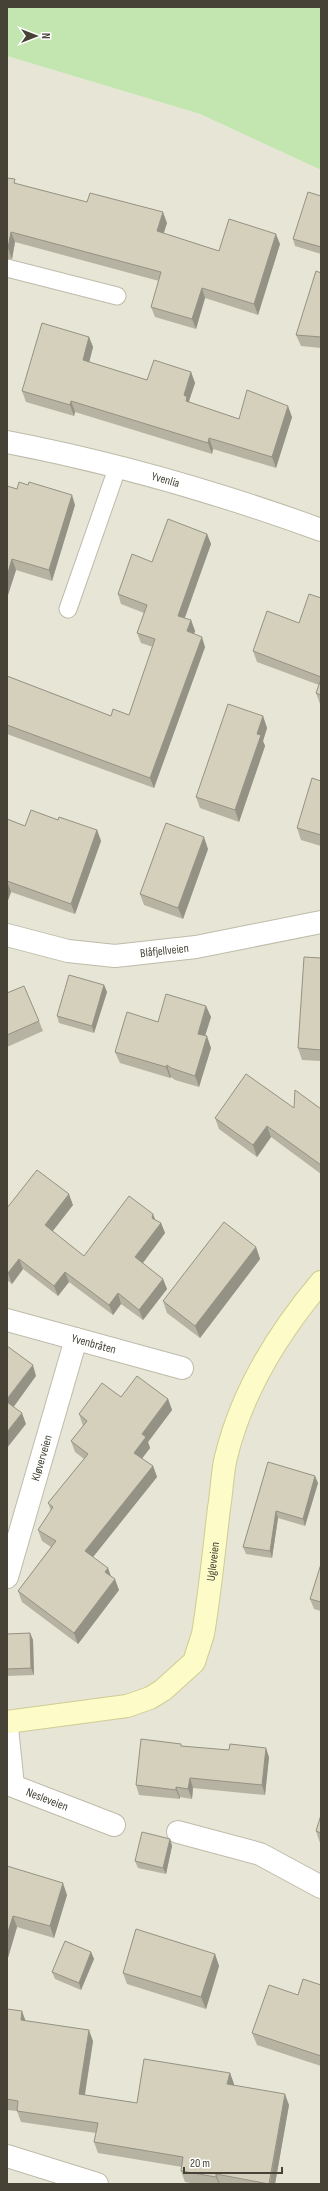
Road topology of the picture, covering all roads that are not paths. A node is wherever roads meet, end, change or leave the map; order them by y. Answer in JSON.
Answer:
{"nodes":[{"id":1,"x":7,"y":268,"type":"edge"},
{"id":2,"x":118,"y":296,"type":"dead end"},
{"id":3,"x":7,"y":442,"type":"edge"},
{"id":4,"x":118,"y":466,"type":"junction"},
{"id":5,"x":321,"y":530,"type":"edge"},
{"id":6,"x":68,"y":609,"type":"dead end"},
{"id":7,"x":321,"y":922,"type":"edge"},
{"id":8,"x":7,"y":935,"type":"edge"},
{"id":9,"x":321,"y":1282,"type":"edge"},
{"id":10,"x":7,"y":1320,"type":"edge"},
{"id":11,"x":76,"y":1339,"type":"junction"},
{"id":12,"x":182,"y":1368,"type":"dead end"},
{"id":13,"x":7,"y":1577,"type":"edge"},
{"id":14,"x":7,"y":1722,"type":"edge"},
{"id":15,"x":7,"y":1728,"type":"edge"},
{"id":16,"x":114,"y":1825,"type":"dead end"},
{"id":17,"x":178,"y":1832,"type":"dead end"},
{"id":18,"x":321,"y":1887,"type":"edge"},
{"id":19,"x":7,"y":2156,"type":"edge"},
{"id":20,"x":98,"y":2184,"type":"edge"}],
"edges":[{"from":1,"to":2,"type":"lane"},
{"from":3,"to":4,"type":"street","name":"Yvenlia"},
{"from":4,"to":5,"type":"street","name":"Yvenlia"},
{"from":4,"to":6,"type":"lane"},
{"from":7,"to":8,"type":"street","name":"Blåfjellveien"},
{"from":9,"to":14,"type":"street","name":"Ugleveien"},
{"from":10,"to":11,"type":"street","name":"Yvenbråten"},
{"from":11,"to":12,"type":"street","name":"Yvenbråten"},
{"from":11,"to":13,"type":"street","name":"Kløverveien"},
{"from":15,"to":16,"type":"street","name":"Nesleveien"},
{"from":17,"to":18,"type":"street"},
{"from":19,"to":20,"type":"street"}]}
